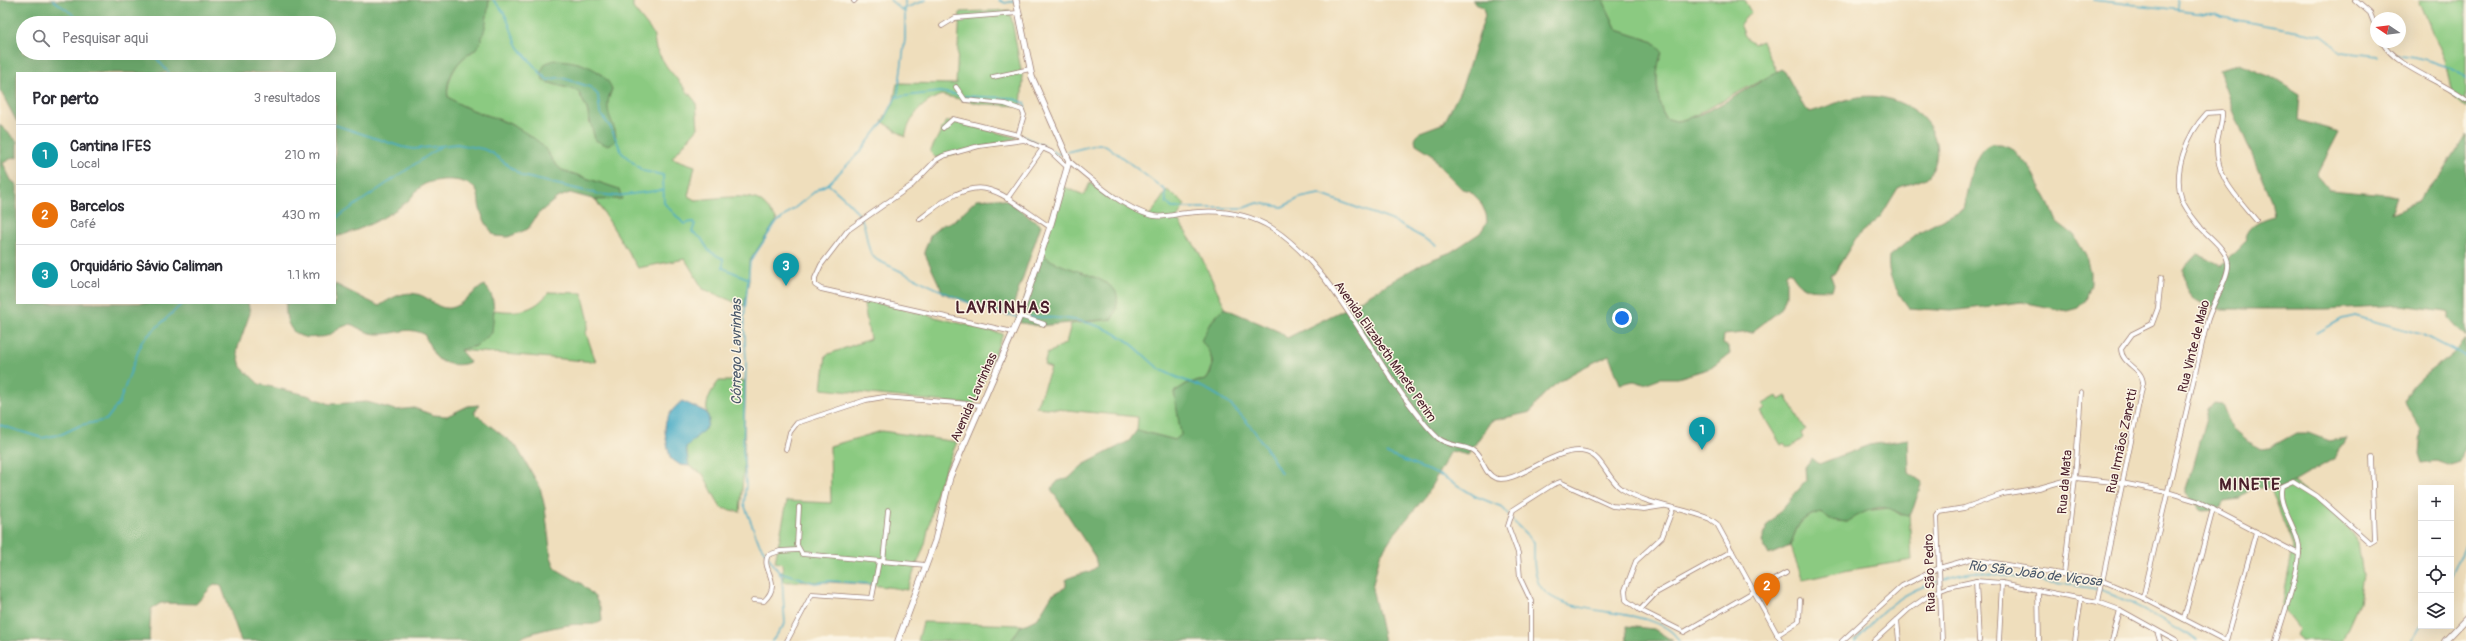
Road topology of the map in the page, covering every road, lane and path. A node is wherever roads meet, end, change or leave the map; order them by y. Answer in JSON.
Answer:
{"nodes":[{"id":1,"x":1016,"y":0,"type":"edge"},
{"id":2,"x":2355,"y":0,"type":"edge"},
{"id":3,"x":1018,"y":13,"type":"junction"},
{"id":4,"x":2370,"y":13,"type":"edge"},
{"id":5,"x":942,"y":26,"type":"dead end"},
{"id":6,"x":2387,"y":48,"type":"edge"},
{"id":7,"x":1030,"y":69,"type":"junction"},
{"id":8,"x":994,"y":77,"type":"dead end"},
{"id":9,"x":956,"y":87,"type":"dead end"},
{"id":10,"x":2466,"y":100,"type":"edge"},
{"id":11,"x":943,"y":128,"type":"dead end"},
{"id":12,"x":1018,"y":135,"type":"junction"},
{"id":13,"x":1024,"y":140,"type":"junction"},
{"id":14,"x":1043,"y":148,"type":"junction"},
{"id":15,"x":1068,"y":164,"type":"junction"},
{"id":16,"x":1007,"y":199,"type":"junction"},
{"id":17,"x":920,"y":219,"type":"dead end"},
{"id":18,"x":2256,"y":220,"type":"dead end"},
{"id":19,"x":1050,"y":227,"type":"junction"},
{"id":20,"x":2161,"y":278,"type":"dead end"},
{"id":21,"x":1020,"y":316,"type":"junction"},
{"id":22,"x":1044,"y":324,"type":"dead end"},
{"id":23,"x":1013,"y":332,"type":"junction"},
{"id":24,"x":2081,"y":392,"type":"dead end"},
{"id":25,"x":981,"y":405,"type":"junction"},
{"id":26,"x":786,"y":449,"type":"dead end"},
{"id":27,"x":2372,"y":458,"type":"dead end"},
{"id":28,"x":2075,"y":478,"type":"junction"},
{"id":29,"x":2122,"y":483,"type":"junction"},
{"id":30,"x":2167,"y":492,"type":"junction"},
{"id":31,"x":1665,"y":506,"type":"junction"},
{"id":32,"x":799,"y":508,"type":"dead end"},
{"id":33,"x":1673,"y":508,"type":"junction"},
{"id":34,"x":2213,"y":509,"type":"junction"},
{"id":35,"x":888,"y":510,"type":"dead end"},
{"id":36,"x":2256,"y":532,"type":"junction"},
{"id":37,"x":798,"y":550,"type":"junction"},
{"id":38,"x":1732,"y":551,"type":"junction"},
{"id":39,"x":2299,"y":554,"type":"junction"},
{"id":40,"x":881,"y":562,"type":"junction"},
{"id":41,"x":926,"y":565,"type":"junction"},
{"id":42,"x":1939,"y":568,"type":"junction"},
{"id":43,"x":1786,"y":573,"type":"dead end"},
{"id":44,"x":2064,"y":574,"type":"junction"},
{"id":45,"x":1976,"y":581,"type":"junction"},
{"id":46,"x":2002,"y":583,"type":"junction"},
{"id":47,"x":2102,"y":583,"type":"junction"},
{"id":48,"x":1939,"y":590,"type":"junction"},
{"id":49,"x":2038,"y":590,"type":"junction"},
{"id":50,"x":1754,"y":592,"type":"junction"},
{"id":51,"x":2081,"y":598,"type":"junction"},
{"id":52,"x":2143,"y":598,"type":"junction"},
{"id":53,"x":753,"y":600,"type":"dead end"},
{"id":54,"x":1800,"y":600,"type":"dead end"},
{"id":55,"x":2098,"y":602,"type":"junction"},
{"id":56,"x":1640,"y":610,"type":"junction"},
{"id":57,"x":2120,"y":610,"type":"junction"},
{"id":58,"x":2184,"y":619,"type":"junction"},
{"id":59,"x":2466,"y":619,"type":"edge"},
{"id":60,"x":1897,"y":620,"type":"junction"},
{"id":61,"x":2157,"y":631,"type":"junction"},
{"id":62,"x":1777,"y":635,"type":"junction"},
{"id":63,"x":787,"y":641,"type":"edge"},
{"id":64,"x":898,"y":641,"type":"edge"},
{"id":65,"x":1531,"y":641,"type":"edge"},
{"id":66,"x":1781,"y":641,"type":"edge"},
{"id":67,"x":1842,"y":641,"type":"edge"},
{"id":68,"x":1874,"y":641,"type":"edge"},
{"id":69,"x":1899,"y":641,"type":"edge"},
{"id":70,"x":1942,"y":641,"type":"edge"},
{"id":71,"x":1979,"y":641,"type":"edge"},
{"id":72,"x":1999,"y":641,"type":"edge"},
{"id":73,"x":2039,"y":641,"type":"edge"},
{"id":74,"x":2075,"y":641,"type":"edge"},
{"id":75,"x":2112,"y":641,"type":"edge"},
{"id":76,"x":2160,"y":641,"type":"edge"},
{"id":77,"x":2176,"y":641,"type":"edge"},
{"id":78,"x":2226,"y":641,"type":"edge"},
{"id":79,"x":2276,"y":641,"type":"edge"},
{"id":80,"x":2446,"y":641,"type":"edge"}],
"edges":[{"from":1,"to":3,"type":"street"},
{"from":2,"to":4,"type":"street"},
{"from":3,"to":5,"type":"street"},
{"from":3,"to":7,"type":"street"},
{"from":6,"to":10,"type":"street"},
{"from":7,"to":8,"type":"street"},
{"from":7,"to":15,"type":"street"},
{"from":9,"to":12,"type":"street"},
{"from":11,"to":12,"type":"street"},
{"from":12,"to":13,"type":"street"},
{"from":13,"to":14,"type":"street","name":"Avenida Elizabeth Minete Perim"},
{"from":13,"to":23,"type":"street"},
{"from":14,"to":15,"type":"street","name":"Avenida Elizabeth Minete Perim"},
{"from":14,"to":16,"type":"street"},
{"from":15,"to":19,"type":"street","name":"Avenida Lavrinhas"},
{"from":15,"to":31,"type":"street","name":"Avenida Elizabeth Minete Perim"},
{"from":16,"to":17,"type":"street"},
{"from":16,"to":19,"type":"street"},
{"from":18,"to":30,"type":"street","name":"Rua Vinte de Maio"},
{"from":19,"to":21,"type":"street","name":"Avenida Lavrinhas"},
{"from":20,"to":29,"type":"street","name":"Rua Irmãos Zanetti"},
{"from":21,"to":22,"type":"street"},
{"from":21,"to":23,"type":"street","name":"Avenida Lavrinhas"},
{"from":23,"to":25,"type":"street","name":"Avenida Lavrinhas"},
{"from":24,"to":28,"type":"street","name":"Rua da Mata"},
{"from":25,"to":26,"type":"street"},
{"from":25,"to":41,"type":"street","name":"Avenida Lavrinhas"},
{"from":27,"to":39,"type":"street"},
{"from":28,"to":29,"type":"street"},
{"from":28,"to":42,"type":"street","name":"Rua São Pedro"},
{"from":28,"to":44,"type":"street","name":"Rua da Mata"},
{"from":29,"to":30,"type":"street"},
{"from":29,"to":47,"type":"street","name":"Rua Irmãos Zanetti"},
{"from":30,"to":34,"type":"street"},
{"from":30,"to":52,"type":"street","name":"Rua Vinte de Maio"},
{"from":31,"to":33,"type":"street","name":"Avenida Elizabeth Minete Perim"},
{"from":31,"to":65,"type":"street"},
{"from":32,"to":37,"type":"street"},
{"from":33,"to":38,"type":"street","name":"Avenida Elizabeth Minete Perim"},
{"from":33,"to":56,"type":"street"},
{"from":34,"to":36,"type":"street"},
{"from":34,"to":58,"type":"street"},
{"from":35,"to":40,"type":"street"},
{"from":36,"to":39,"type":"street"},
{"from":36,"to":78,"type":"street"},
{"from":37,"to":40,"type":"street"},
{"from":37,"to":53,"type":"street"},
{"from":38,"to":50,"type":"street","name":"Avenida Elizabeth Minete Perim"},
{"from":38,"to":56,"type":"street"},
{"from":39,"to":79,"type":"street"},
{"from":40,"to":41,"type":"street"},
{"from":40,"to":63,"type":"street"},
{"from":41,"to":64,"type":"street","name":"Avenida Lavrinhas"},
{"from":42,"to":44,"type":"street"},
{"from":42,"to":48,"type":"street","name":"Rua São Pedro"},
{"from":42,"to":67,"type":"street"},
{"from":43,"to":50,"type":"street"},
{"from":44,"to":47,"type":"street"},
{"from":45,"to":46,"type":"street"},
{"from":45,"to":48,"type":"street"},
{"from":45,"to":71,"type":"street"},
{"from":46,"to":49,"type":"street"},
{"from":46,"to":72,"type":"street"},
{"from":47,"to":52,"type":"street"},
{"from":47,"to":55,"type":"street","name":"Rua Irmãos Zanetti"},
{"from":48,"to":60,"type":"street"},
{"from":48,"to":70,"type":"street","name":"Rua São Pedro"},
{"from":49,"to":51,"type":"street"},
{"from":49,"to":73,"type":"street"},
{"from":50,"to":56,"type":"street"},
{"from":50,"to":62,"type":"street","name":"Avenida Elizabeth Minete Perim"},
{"from":51,"to":55,"type":"street"},
{"from":51,"to":74,"type":"street"},
{"from":52,"to":58,"type":"street"},
{"from":54,"to":62,"type":"street"},
{"from":55,"to":57,"type":"street"},
{"from":57,"to":61,"type":"street"},
{"from":57,"to":75,"type":"street"},
{"from":58,"to":78,"type":"street"},
{"from":59,"to":80,"type":"street"},
{"from":60,"to":68,"type":"street"},
{"from":60,"to":69,"type":"street"},
{"from":61,"to":76,"type":"street"},
{"from":61,"to":77,"type":"street"},
{"from":62,"to":66,"type":"street","name":"Avenida Elizabeth Minete Perim"}]}
